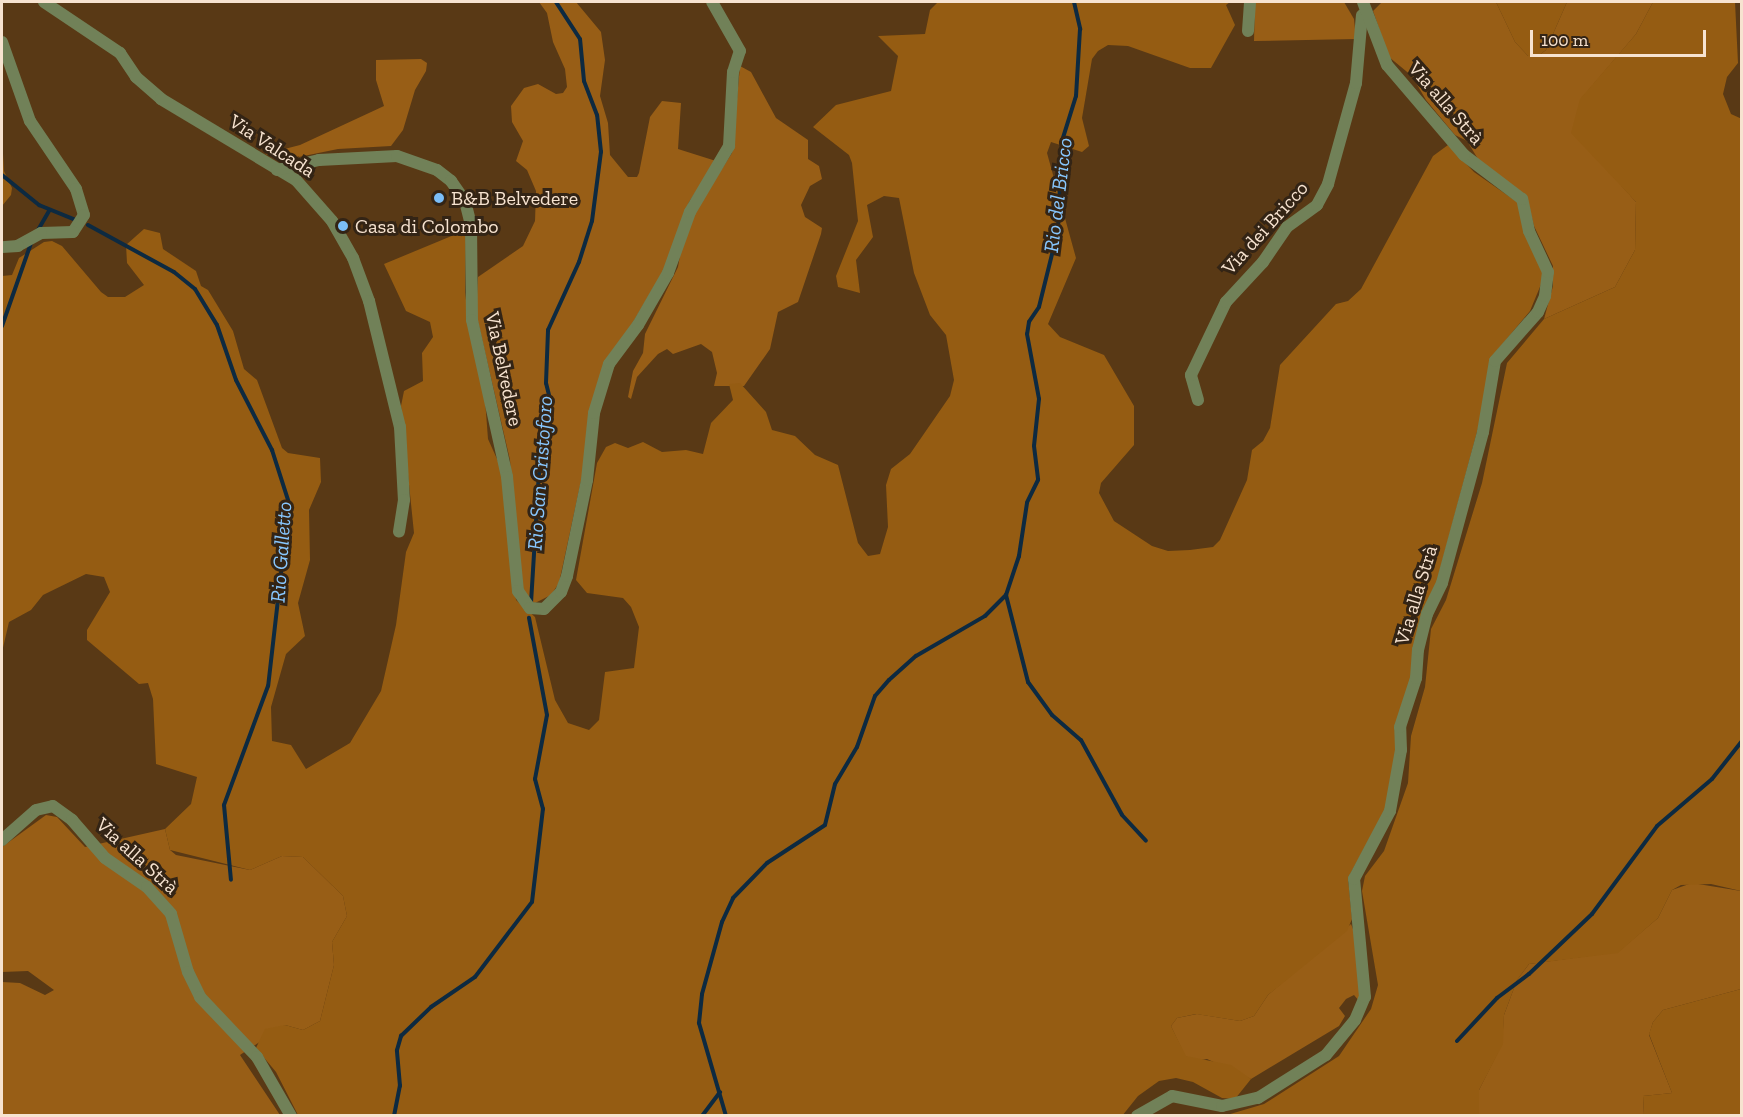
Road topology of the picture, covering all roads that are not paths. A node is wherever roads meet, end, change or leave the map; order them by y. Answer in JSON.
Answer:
{"nodes":[{"id":1,"x":44,"y":2,"type":"edge"},
{"id":2,"x":712,"y":2,"type":"edge"},
{"id":3,"x":1250,"y":2,"type":"edge"},
{"id":4,"x":1362,"y":2,"type":"edge"},
{"id":5,"x":1248,"y":31,"type":"dead end"},
{"id":6,"x":2,"y":42,"type":"edge"},
{"id":7,"x":278,"y":170,"type":"junction"},
{"id":8,"x":2,"y":247,"type":"edge"},
{"id":9,"x":1198,"y":400,"type":"dead end"},
{"id":10,"x":399,"y":532,"type":"dead end"},
{"id":11,"x":2,"y":840,"type":"edge"},
{"id":12,"x":291,"y":1116,"type":"edge"},
{"id":13,"x":1137,"y":1116,"type":"edge"}],
"edges":[{"from":1,"to":7,"type":"street","name":"Via Valcada"},
{"from":2,"to":7,"type":"street","name":"Via Belvedere"},
{"from":3,"to":5,"type":"street"},
{"from":4,"to":9,"type":"street","name":"Via dei Bricco"},
{"from":4,"to":13,"type":"street","name":"Via alla Strà"},
{"from":6,"to":8,"type":"street"},
{"from":7,"to":10,"type":"street","name":"Via Valcada"},
{"from":11,"to":12,"type":"street","name":"Via alla Strà"}]}
